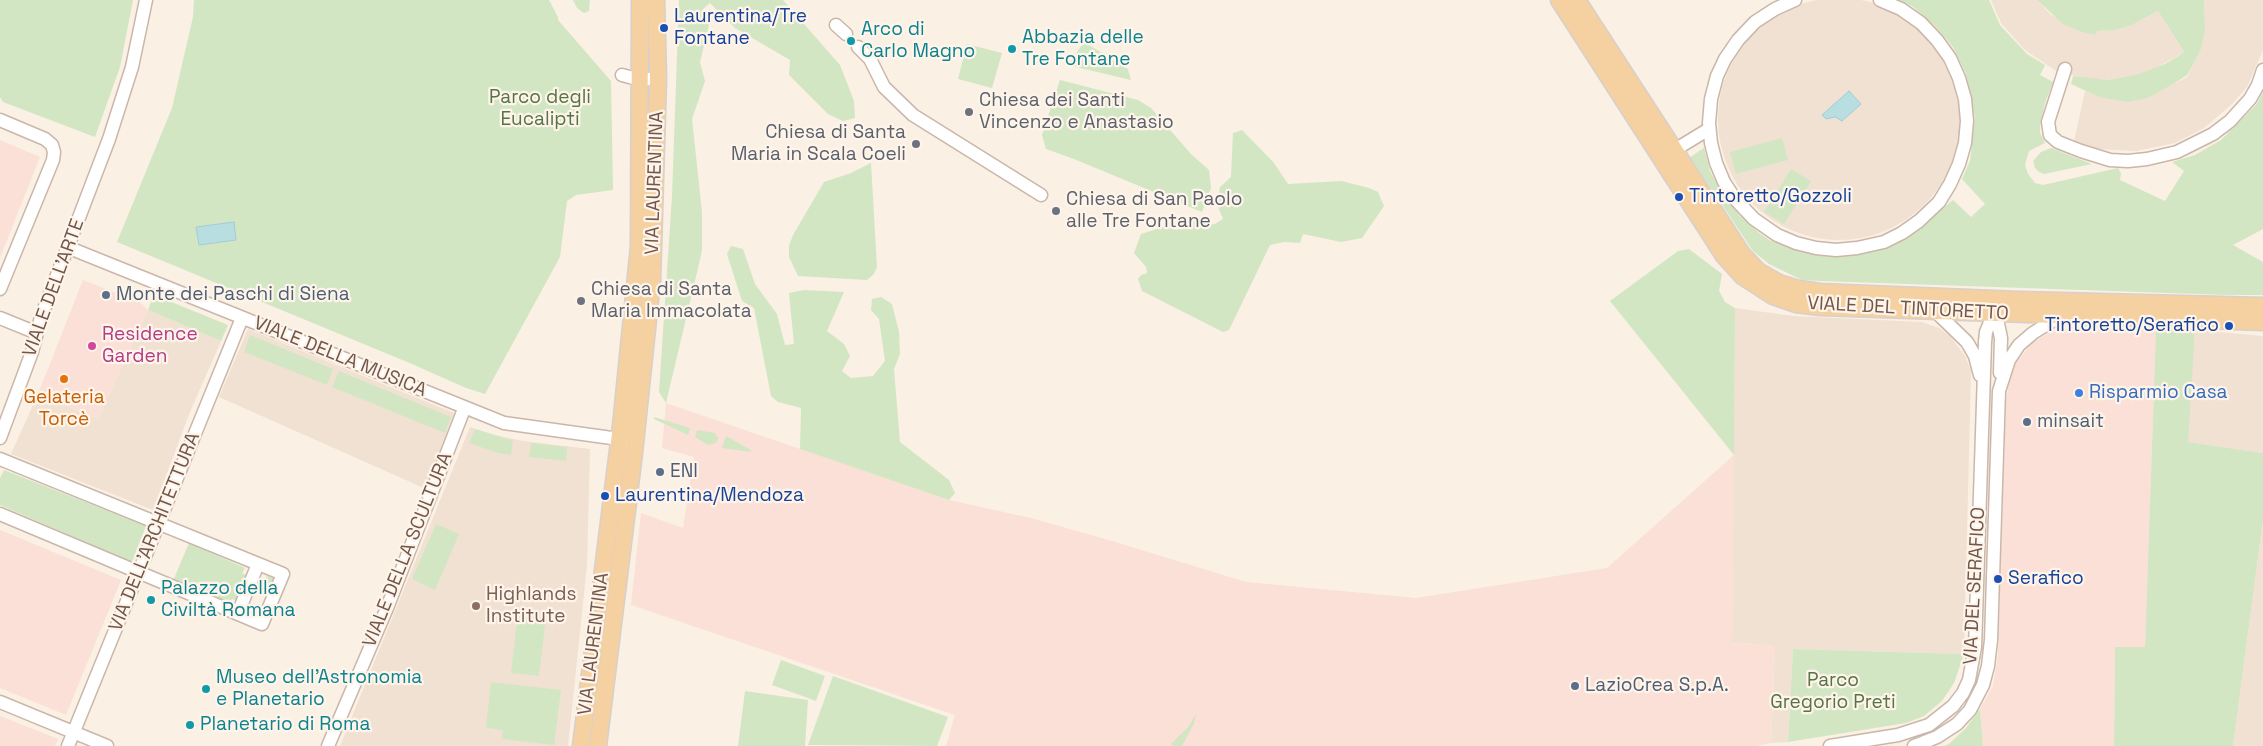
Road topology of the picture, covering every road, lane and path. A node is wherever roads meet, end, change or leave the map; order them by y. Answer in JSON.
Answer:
{"nodes":[{"id":1,"x":146,"y":0,"type":"edge"},
{"id":2,"x":640,"y":0,"type":"edge"},
{"id":3,"x":656,"y":0,"type":"edge"},
{"id":4,"x":1559,"y":0,"type":"edge"},
{"id":5,"x":1577,"y":0,"type":"edge"},
{"id":6,"x":1795,"y":0,"type":"edge"},
{"id":7,"x":1880,"y":0,"type":"edge"},
{"id":8,"x":836,"y":25,"type":"dead end"},
{"id":9,"x":846,"y":34,"type":"dead end"},
{"id":10,"x":858,"y":46,"type":"dead end"},
{"id":11,"x":2065,"y":69,"type":"dead end"},
{"id":12,"x":2263,"y":70,"type":"edge"},
{"id":13,"x":622,"y":75,"type":"dead end"},
{"id":14,"x":658,"y":78,"type":"junction"},
{"id":15,"x":641,"y":80,"type":"junction"},
{"id":16,"x":2260,"y":83,"type":"edge"},
{"id":17,"x":0,"y":120,"type":"edge"},
{"id":18,"x":1709,"y":129,"type":"junction"},
{"id":19,"x":1668,"y":154,"type":"junction"},
{"id":20,"x":1041,"y":196,"type":"dead end"},
{"id":21,"x":67,"y":248,"type":"junction"},
{"id":22,"x":0,"y":289,"type":"edge"},
{"id":23,"x":1995,"y":306,"type":"junction"},
{"id":24,"x":2263,"y":306,"type":"edge"},
{"id":25,"x":1935,"y":311,"type":"junction"},
{"id":26,"x":2062,"y":316,"type":"junction"},
{"id":27,"x":0,"y":318,"type":"edge"},
{"id":28,"x":242,"y":318,"type":"junction"},
{"id":29,"x":2263,"y":322,"type":"edge"},
{"id":30,"x":37,"y":333,"type":"junction"},
{"id":31,"x":1983,"y":389,"type":"junction"},
{"id":32,"x":2000,"y":391,"type":"junction"},
{"id":33,"x":464,"y":409,"type":"junction"},
{"id":34,"x":0,"y":438,"type":"edge"},
{"id":35,"x":619,"y":439,"type":"junction"},
{"id":36,"x":634,"y":453,"type":"junction"},
{"id":37,"x":0,"y":459,"type":"edge"},
{"id":38,"x":0,"y":514,"type":"edge"},
{"id":39,"x":158,"y":523,"type":"junction"},
{"id":40,"x":1979,"y":540,"type":"junction"},
{"id":41,"x":1994,"y":540,"type":"junction"},
{"id":42,"x":614,"y":543,"type":"junction"},
{"id":43,"x":258,"y":564,"type":"junction"},
{"id":44,"x":139,"y":571,"type":"junction"},
{"id":45,"x":238,"y":613,"type":"junction"},
{"id":46,"x":0,"y":702,"type":"edge"},
{"id":47,"x":73,"y":732,"type":"junction"},
{"id":48,"x":68,"y":746,"type":"edge"},
{"id":49,"x":107,"y":746,"type":"edge"},
{"id":50,"x":328,"y":746,"type":"edge"},
{"id":51,"x":581,"y":746,"type":"edge"},
{"id":52,"x":598,"y":746,"type":"edge"},
{"id":53,"x":1830,"y":746,"type":"edge"},
{"id":54,"x":1914,"y":746,"type":"edge"}],
"edges":[{"from":1,"to":21,"type":"street","name":"VIALE DELL'ARTE"},
{"from":2,"to":15,"type":"main road","name":"VIA LAURENTINA"},
{"from":3,"to":14,"type":"main road","name":"VIA LAURENTINA"},
{"from":4,"to":19,"type":"main road","name":"VIALE DEL TINTORETTO"},
{"from":5,"to":19,"type":"main road","name":"VIALE DEL TINTORETTO"},
{"from":6,"to":18,"type":"street"},
{"from":7,"to":18,"type":"street"},
{"from":8,"to":9,"type":"street"},
{"from":10,"to":20,"type":"street"},
{"from":11,"to":16,"type":"street"},
{"from":12,"to":16,"type":"street"},
{"from":13,"to":15,"type":"street"},
{"from":14,"to":15,"type":"street"},
{"from":14,"to":36,"type":"main road","name":"VIA LAURENTINA"},
{"from":15,"to":35,"type":"main road","name":"VIA LAURENTINA"},
{"from":17,"to":22,"type":"street"},
{"from":18,"to":19,"type":"street"},
{"from":19,"to":23,"type":"main road","name":"VIALE DEL TINTORETTO"},
{"from":19,"to":25,"type":"main road","name":"VIALE DEL TINTORETTO"},
{"from":21,"to":28,"type":"street","name":"VIALE DELLA MUSICA"},
{"from":21,"to":30,"type":"street","name":"VIALE DELL'ARTE"},
{"from":23,"to":24,"type":"main road","name":"VIALE DEL TINTORETTO"},
{"from":23,"to":25,"type":"main road","name":"VIALE DEL TINTORETTO"},
{"from":23,"to":26,"type":"main road","name":"VIALE DEL TINTORETTO"},
{"from":23,"to":31,"type":"street","name":"VIA DEL SERAFICO"},
{"from":23,"to":32,"type":"street","name":"VIA DEL SERAFICO"},
{"from":25,"to":31,"type":"street","name":"VIA DEL SERAFICO"},
{"from":26,"to":29,"type":"main road","name":"VIALE DEL TINTORETTO"},
{"from":26,"to":32,"type":"street","name":"VIA DEL SERAFICO"},
{"from":27,"to":30,"type":"street"},
{"from":28,"to":33,"type":"street","name":"VIALE DELLA MUSICA"},
{"from":28,"to":39,"type":"street","name":"VIA DELL'ARCHITETTURA"},
{"from":30,"to":34,"type":"street","name":"VIALE DELL'ARTE"},
{"from":31,"to":40,"type":"street","name":"VIA DEL SERAFICO"},
{"from":32,"to":41,"type":"street","name":"VIA DEL SERAFICO"},
{"from":33,"to":35,"type":"street","name":"VIALE DELLA MUSICA"},
{"from":33,"to":50,"type":"street","name":"VIALE DELLA SCULTURA"},
{"from":35,"to":36,"type":"street"},
{"from":35,"to":42,"type":"main road","name":"VIA LAURENTINA"},
{"from":36,"to":42,"type":"main road","name":"VIA LAURENTINA"},
{"from":37,"to":39,"type":"street"},
{"from":38,"to":44,"type":"street"},
{"from":39,"to":43,"type":"street"},
{"from":39,"to":44,"type":"street","name":"VIA DELL'ARCHITETTURA"},
{"from":40,"to":41,"type":"street"},
{"from":40,"to":53,"type":"street","name":"VIA DEL SERAFICO"},
{"from":41,"to":54,"type":"street","name":"VIA DEL SERAFICO"},
{"from":42,"to":51,"type":"main road","name":"VIA LAURENTINA"},
{"from":42,"to":52,"type":"main road","name":"VIA LAURENTINA"},
{"from":43,"to":45,"type":"street"},
{"from":43,"to":45,"type":"street"},
{"from":44,"to":45,"type":"street"},
{"from":44,"to":47,"type":"street","name":"VIA DELL'ARCHITETTURA"},
{"from":46,"to":47,"type":"street"},
{"from":47,"to":48,"type":"street","name":"VIA DELL'ARCHITETTURA"},
{"from":47,"to":49,"type":"street"}]}
